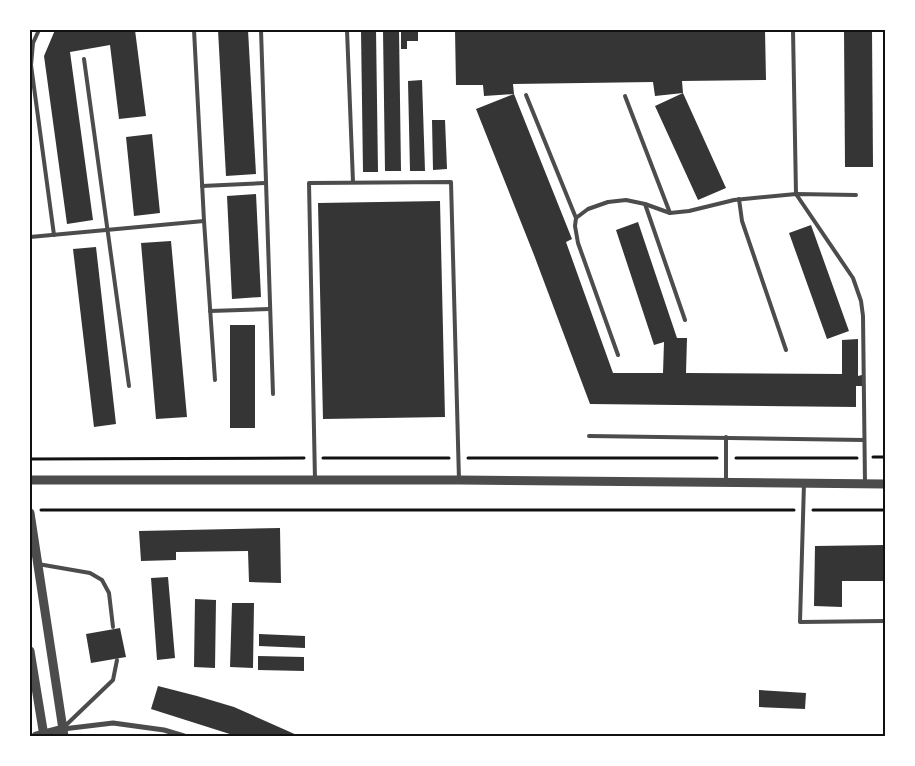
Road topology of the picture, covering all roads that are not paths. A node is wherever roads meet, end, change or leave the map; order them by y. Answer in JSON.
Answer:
{"nodes":[{"id":1,"x":39,"y":30,"type":"edge"},
{"id":2,"x":194,"y":30,"type":"edge"},
{"id":3,"x":261,"y":30,"type":"edge"},
{"id":4,"x":347,"y":30,"type":"edge"},
{"id":5,"x":793,"y":30,"type":"edge"},
{"id":6,"x":84,"y":59,"type":"dead end"},
{"id":7,"x":526,"y":95,"type":"dead end"},
{"id":8,"x":625,"y":96,"type":"dead end"},
{"id":9,"x":353,"y":182,"type":"junction"},
{"id":10,"x":265,"y":183,"type":"junction"},
{"id":11,"x":202,"y":186,"type":"junction"},
{"id":12,"x":796,"y":194,"type":"junction"},
{"id":13,"x":856,"y":195,"type":"dead end"},
{"id":14,"x":739,"y":199,"type":"junction"},
{"id":15,"x":645,"y":204,"type":"junction"},
{"id":16,"x":670,"y":213,"type":"junction"},
{"id":17,"x":576,"y":218,"type":"junction"},
{"id":18,"x":204,"y":221,"type":"junction"},
{"id":19,"x":107,"y":230,"type":"junction"},
{"id":20,"x":54,"y":235,"type":"junction"},
{"id":21,"x":30,"y":237,"type":"edge"},
{"id":22,"x":270,"y":309,"type":"junction"},
{"id":23,"x":210,"y":311,"type":"junction"},
{"id":24,"x":685,"y":320,"type":"dead end"},
{"id":25,"x":786,"y":350,"type":"dead end"},
{"id":26,"x":618,"y":355,"type":"dead end"},
{"id":27,"x":215,"y":380,"type":"dead end"},
{"id":28,"x":129,"y":386,"type":"dead end"},
{"id":29,"x":273,"y":394,"type":"dead end"},
{"id":30,"x":589,"y":436,"type":"dead end"},
{"id":31,"x":726,"y":438,"type":"junction"},
{"id":32,"x":864,"y":440,"type":"junction"},
{"id":33,"x":30,"y":480,"type":"edge"},
{"id":34,"x":315,"y":480,"type":"junction"},
{"id":35,"x":459,"y":480,"type":"junction"},
{"id":36,"x":726,"y":483,"type":"junction"},
{"id":37,"x":804,"y":484,"type":"junction"},
{"id":38,"x":865,"y":484,"type":"junction"},
{"id":39,"x":885,"y":484,"type":"edge"},
{"id":40,"x":30,"y":513,"type":"edge"},
{"id":41,"x":38,"y":564,"type":"junction"},
{"id":42,"x":885,"y":621,"type":"edge"},
{"id":43,"x":113,"y":627,"type":"dead end"},
{"id":44,"x":30,"y":651,"type":"edge"},
{"id":45,"x":117,"y":660,"type":"dead end"},
{"id":46,"x":31,"y":670,"type":"edge"},
{"id":47,"x":63,"y":732,"type":"edge"},
{"id":48,"x":41,"y":735,"type":"edge"},
{"id":49,"x":184,"y":736,"type":"edge"}],
"edges":[{"from":1,"to":20,"type":"lane"},
{"from":2,"to":11,"type":"lane"},
{"from":3,"to":10,"type":"lane"},
{"from":4,"to":9,"type":"lane"},
{"from":5,"to":12,"type":"lane"},
{"from":6,"to":19,"type":"lane"},
{"from":7,"to":17,"type":"lane"},
{"from":8,"to":16,"type":"lane"},
{"from":9,"to":34,"type":"lane"},
{"from":9,"to":35,"type":"lane"},
{"from":10,"to":11,"type":"lane"},
{"from":10,"to":22,"type":"lane"},
{"from":11,"to":18,"type":"lane"},
{"from":12,"to":13,"type":"lane"},
{"from":12,"to":14,"type":"lane"},
{"from":12,"to":32,"type":"lane"},
{"from":14,"to":16,"type":"lane"},
{"from":14,"to":25,"type":"lane"},
{"from":15,"to":16,"type":"lane"},
{"from":15,"to":17,"type":"lane"},
{"from":15,"to":24,"type":"lane"},
{"from":17,"to":26,"type":"lane"},
{"from":18,"to":19,"type":"lane"},
{"from":18,"to":23,"type":"lane"},
{"from":19,"to":20,"type":"lane"},
{"from":19,"to":28,"type":"lane"},
{"from":20,"to":21,"type":"lane"},
{"from":22,"to":23,"type":"lane"},
{"from":22,"to":29,"type":"lane"},
{"from":23,"to":27,"type":"lane"},
{"from":30,"to":31,"type":"lane"},
{"from":31,"to":32,"type":"lane"},
{"from":31,"to":36,"type":"lane"},
{"from":32,"to":38,"type":"lane"},
{"from":33,"to":34,"type":"street"},
{"from":34,"to":35,"type":"street"},
{"from":35,"to":36,"type":"street"},
{"from":36,"to":37,"type":"street"},
{"from":37,"to":38,"type":"street"},
{"from":37,"to":42,"type":"lane"},
{"from":38,"to":39,"type":"street"},
{"from":40,"to":41,"type":"street"},
{"from":41,"to":43,"type":"lane"},
{"from":41,"to":47,"type":"street"},
{"from":44,"to":46,"type":"street"},
{"from":45,"to":47,"type":"lane"},
{"from":46,"to":48,"type":"street"},
{"from":47,"to":48,"type":"street"},
{"from":47,"to":49,"type":"street"}]}
